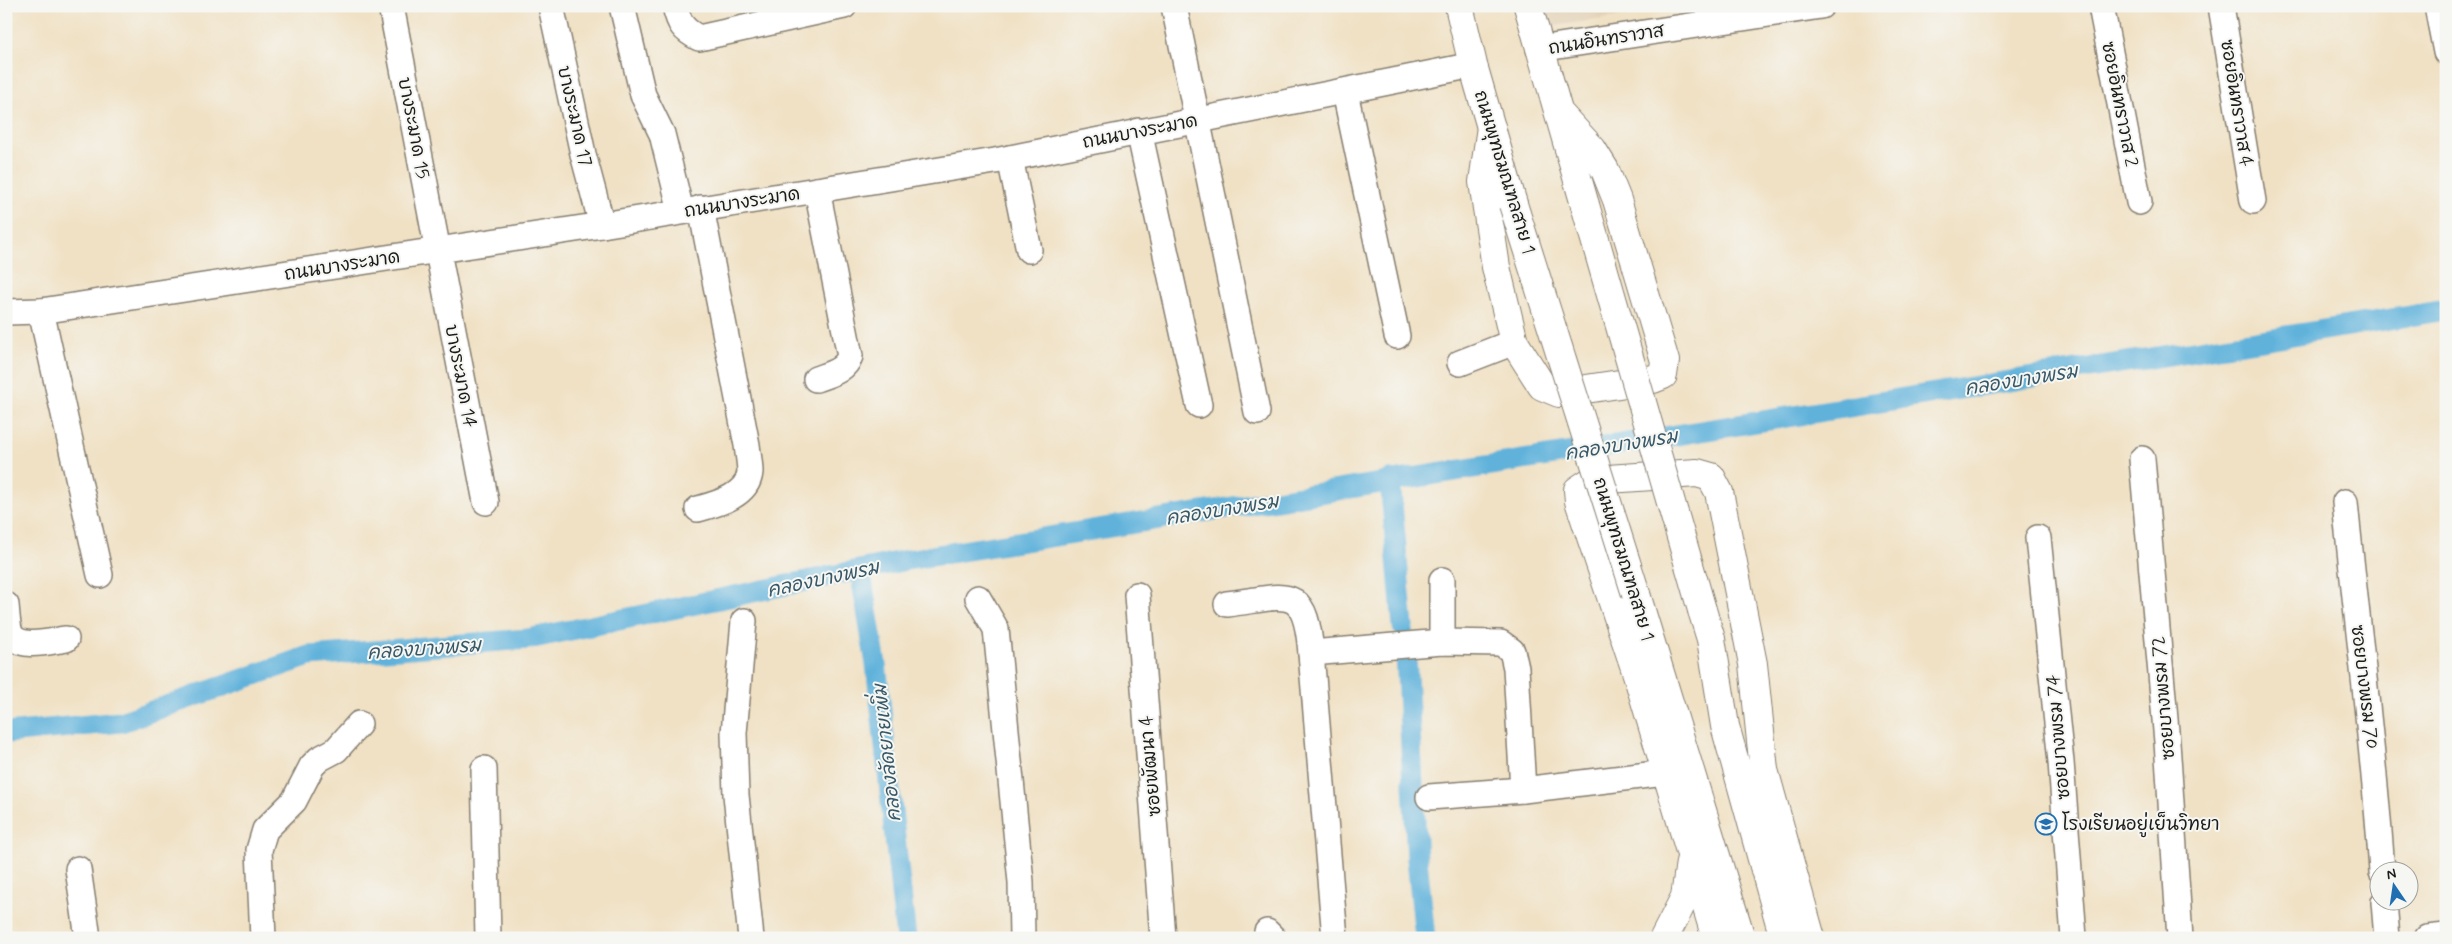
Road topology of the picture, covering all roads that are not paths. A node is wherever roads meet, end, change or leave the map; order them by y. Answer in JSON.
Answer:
{"nodes":[{"id":1,"x":391,"y":6,"type":"edge"},
{"id":2,"x":551,"y":6,"type":"edge"},
{"id":3,"x":622,"y":6,"type":"edge"},
{"id":4,"x":675,"y":6,"type":"edge"},
{"id":5,"x":844,"y":6,"type":"edge"},
{"id":6,"x":1174,"y":6,"type":"edge"},
{"id":7,"x":1459,"y":6,"type":"edge"},
{"id":8,"x":1528,"y":6,"type":"edge"},
{"id":9,"x":1821,"y":6,"type":"edge"},
{"id":10,"x":2101,"y":6,"type":"edge"},
{"id":11,"x":2222,"y":6,"type":"edge"},
{"id":12,"x":2437,"y":6,"type":"edge"},
{"id":13,"x":1539,"y":49,"type":"junction"},
{"id":14,"x":2446,"y":52,"type":"edge"},
{"id":15,"x":1473,"y":66,"type":"junction"},
{"id":16,"x":1345,"y":92,"type":"junction"},
{"id":17,"x":1560,"y":114,"type":"junction"},
{"id":18,"x":1198,"y":119,"type":"junction"},
{"id":19,"x":1491,"y":127,"type":"junction"},
{"id":20,"x":1139,"y":131,"type":"junction"},
{"id":21,"x":1010,"y":158,"type":"junction"},
{"id":22,"x":817,"y":190,"type":"junction"},
{"id":23,"x":2253,"y":201,"type":"dead end"},
{"id":24,"x":2139,"y":202,"type":"dead end"},
{"id":25,"x":691,"y":209,"type":"junction"},
{"id":26,"x":602,"y":225,"type":"junction"},
{"id":27,"x":437,"y":250,"type":"junction"},
{"id":28,"x":1029,"y":250,"type":"dead end"},
{"id":29,"x":41,"y":311,"type":"junction"},
{"id":30,"x":6,"y":312,"type":"edge"},
{"id":31,"x":1397,"y":336,"type":"dead end"},
{"id":32,"x":1514,"y":342,"type":"junction"},
{"id":33,"x":1460,"y":363,"type":"dead end"},
{"id":34,"x":816,"y":379,"type":"dead end"},
{"id":35,"x":1199,"y":405,"type":"dead end"},
{"id":36,"x":1257,"y":412,"type":"dead end"},
{"id":37,"x":2142,"y":459,"type":"dead end"},
{"id":38,"x":486,"y":502,"type":"dead end"},
{"id":39,"x":2344,"y":502,"type":"dead end"},
{"id":40,"x":698,"y":509,"type":"dead end"},
{"id":41,"x":2038,"y":538,"type":"dead end"},
{"id":42,"x":100,"y":576,"type":"dead end"},
{"id":43,"x":1442,"y":580,"type":"dead end"},
{"id":44,"x":1137,"y":595,"type":"dead end"},
{"id":45,"x":978,"y":598,"type":"dead end"},
{"id":46,"x":1227,"y":604,"type":"dead end"},
{"id":47,"x":6,"y":605,"type":"edge"},
{"id":48,"x":744,"y":621,"type":"dead end"},
{"id":49,"x":1711,"y":639,"type":"junction"},
{"id":50,"x":66,"y":640,"type":"dead end"},
{"id":51,"x":1442,"y":642,"type":"junction"},
{"id":52,"x":1311,"y":653,"type":"junction"},
{"id":53,"x":1672,"y":714,"type":"junction"},
{"id":54,"x":358,"y":724,"type":"dead end"},
{"id":55,"x":484,"y":769,"type":"dead end"},
{"id":56,"x":1764,"y":770,"type":"junction"},
{"id":57,"x":1665,"y":773,"type":"junction"},
{"id":58,"x":1523,"y":790,"type":"junction"},
{"id":59,"x":1429,"y":797,"type":"dead end"},
{"id":60,"x":1676,"y":808,"type":"junction"},
{"id":61,"x":1691,"y":857,"type":"junction"},
{"id":62,"x":2381,"y":862,"type":"edge"},
{"id":63,"x":78,"y":869,"type":"dead end"},
{"id":64,"x":2385,"y":912,"type":"edge"},
{"id":65,"x":2446,"y":936,"type":"edge"},
{"id":66,"x":88,"y":938,"type":"edge"},
{"id":67,"x":263,"y":938,"type":"edge"},
{"id":68,"x":488,"y":938,"type":"edge"},
{"id":69,"x":751,"y":938,"type":"edge"},
{"id":70,"x":1022,"y":938,"type":"edge"},
{"id":71,"x":1163,"y":938,"type":"edge"},
{"id":72,"x":1334,"y":938,"type":"edge"},
{"id":73,"x":1664,"y":938,"type":"edge"},
{"id":74,"x":1716,"y":938,"type":"edge"},
{"id":75,"x":1741,"y":938,"type":"edge"},
{"id":76,"x":1784,"y":938,"type":"edge"},
{"id":77,"x":1810,"y":938,"type":"edge"},
{"id":78,"x":2074,"y":938,"type":"edge"},
{"id":79,"x":2180,"y":938,"type":"edge"},
{"id":80,"x":2387,"y":938,"type":"edge"},
{"id":81,"x":2427,"y":938,"type":"edge"}],
"edges":[{"from":1,"to":27,"type":"street","name":"บางระมาด 15"},
{"from":2,"to":26,"type":"street","name":"บางระมาด 17"},
{"from":3,"to":25,"type":"street"},
{"from":4,"to":5,"type":"street"},
{"from":6,"to":18,"type":"street"},
{"from":7,"to":15,"type":"main road","name":"ถนนพุทธมณฑลสาย 1"},
{"from":8,"to":13,"type":"main road"},
{"from":9,"to":13,"type":"street","name":"ถนนอินทราวาส"},
{"from":10,"to":24,"type":"street","name":"ซอยอินทราวาส 2"},
{"from":11,"to":23,"type":"street","name":"ซอยอินทราวาส 4"},
{"from":12,"to":14,"type":"street"},
{"from":13,"to":17,"type":"main road"},
{"from":15,"to":16,"type":"street","name":"ถนนบางระมาด"},
{"from":15,"to":19,"type":"main road","name":"ถนนพุทธมณฑลสาย 1"},
{"from":16,"to":18,"type":"street","name":"ถนนบางระมาด"},
{"from":16,"to":31,"type":"street"},
{"from":17,"to":32,"type":"main road"},
{"from":17,"to":49,"type":"main road","bridge":true},
{"from":18,"to":20,"type":"street","name":"ถนนบางระมาด"},
{"from":18,"to":36,"type":"street"},
{"from":19,"to":32,"type":"main road"},
{"from":19,"to":53,"type":"main road","name":"ถนนพุทธมณฑลสาย 1","bridge":true},
{"from":20,"to":21,"type":"street","name":"ถนนบางระมาด"},
{"from":20,"to":35,"type":"street"},
{"from":21,"to":22,"type":"street","name":"ถนนบางระมาด"},
{"from":21,"to":28,"type":"street"},
{"from":22,"to":25,"type":"street","name":"ถนนบางระมาด"},
{"from":22,"to":34,"type":"street"},
{"from":25,"to":26,"type":"street","name":"ถนนบางระมาด"},
{"from":25,"to":40,"type":"street"},
{"from":26,"to":27,"type":"street","name":"ถนนบางระมาด"},
{"from":27,"to":29,"type":"street","name":"ถนนบางระมาด"},
{"from":27,"to":38,"type":"street","name":"บางระมาด 14"},
{"from":29,"to":30,"type":"street","name":"ถนนบางระมาด"},
{"from":29,"to":42,"type":"street"},
{"from":32,"to":33,"type":"street"},
{"from":37,"to":79,"type":"street","name":"ซอยบางพรม 72"},
{"from":39,"to":62,"type":"street","name":"ซอยบางพรม 70"},
{"from":41,"to":78,"type":"street","name":"ซอยบางพรม 74"},
{"from":43,"to":51,"type":"street"},
{"from":44,"to":71,"type":"street","name":"ซอยพัฒนา 4"},
{"from":45,"to":70,"type":"street"},
{"from":46,"to":52,"type":"street"},
{"from":47,"to":50,"type":"street"},
{"from":48,"to":69,"type":"street"},
{"from":49,"to":56,"type":"main road"},
{"from":49,"to":76,"type":"main road"},
{"from":51,"to":52,"type":"street"},
{"from":51,"to":58,"type":"street"},
{"from":52,"to":72,"type":"street"},
{"from":53,"to":60,"type":"main road"},
{"from":53,"to":75,"type":"main road","name":"ถนนพุทธมณฑลสาย 1"},
{"from":54,"to":67,"type":"street"},
{"from":55,"to":68,"type":"street"},
{"from":56,"to":57,"type":"main road"},
{"from":56,"to":77,"type":"main road"},
{"from":57,"to":58,"type":"street"},
{"from":57,"to":60,"type":"main road"},
{"from":58,"to":59,"type":"street"},
{"from":60,"to":61,"type":"main road"},
{"from":61,"to":73,"type":"main road"},
{"from":61,"to":74,"type":"main road"},
{"from":63,"to":66,"type":"street"},
{"from":64,"to":80,"type":"street"},
{"from":65,"to":81,"type":"street"}]}
